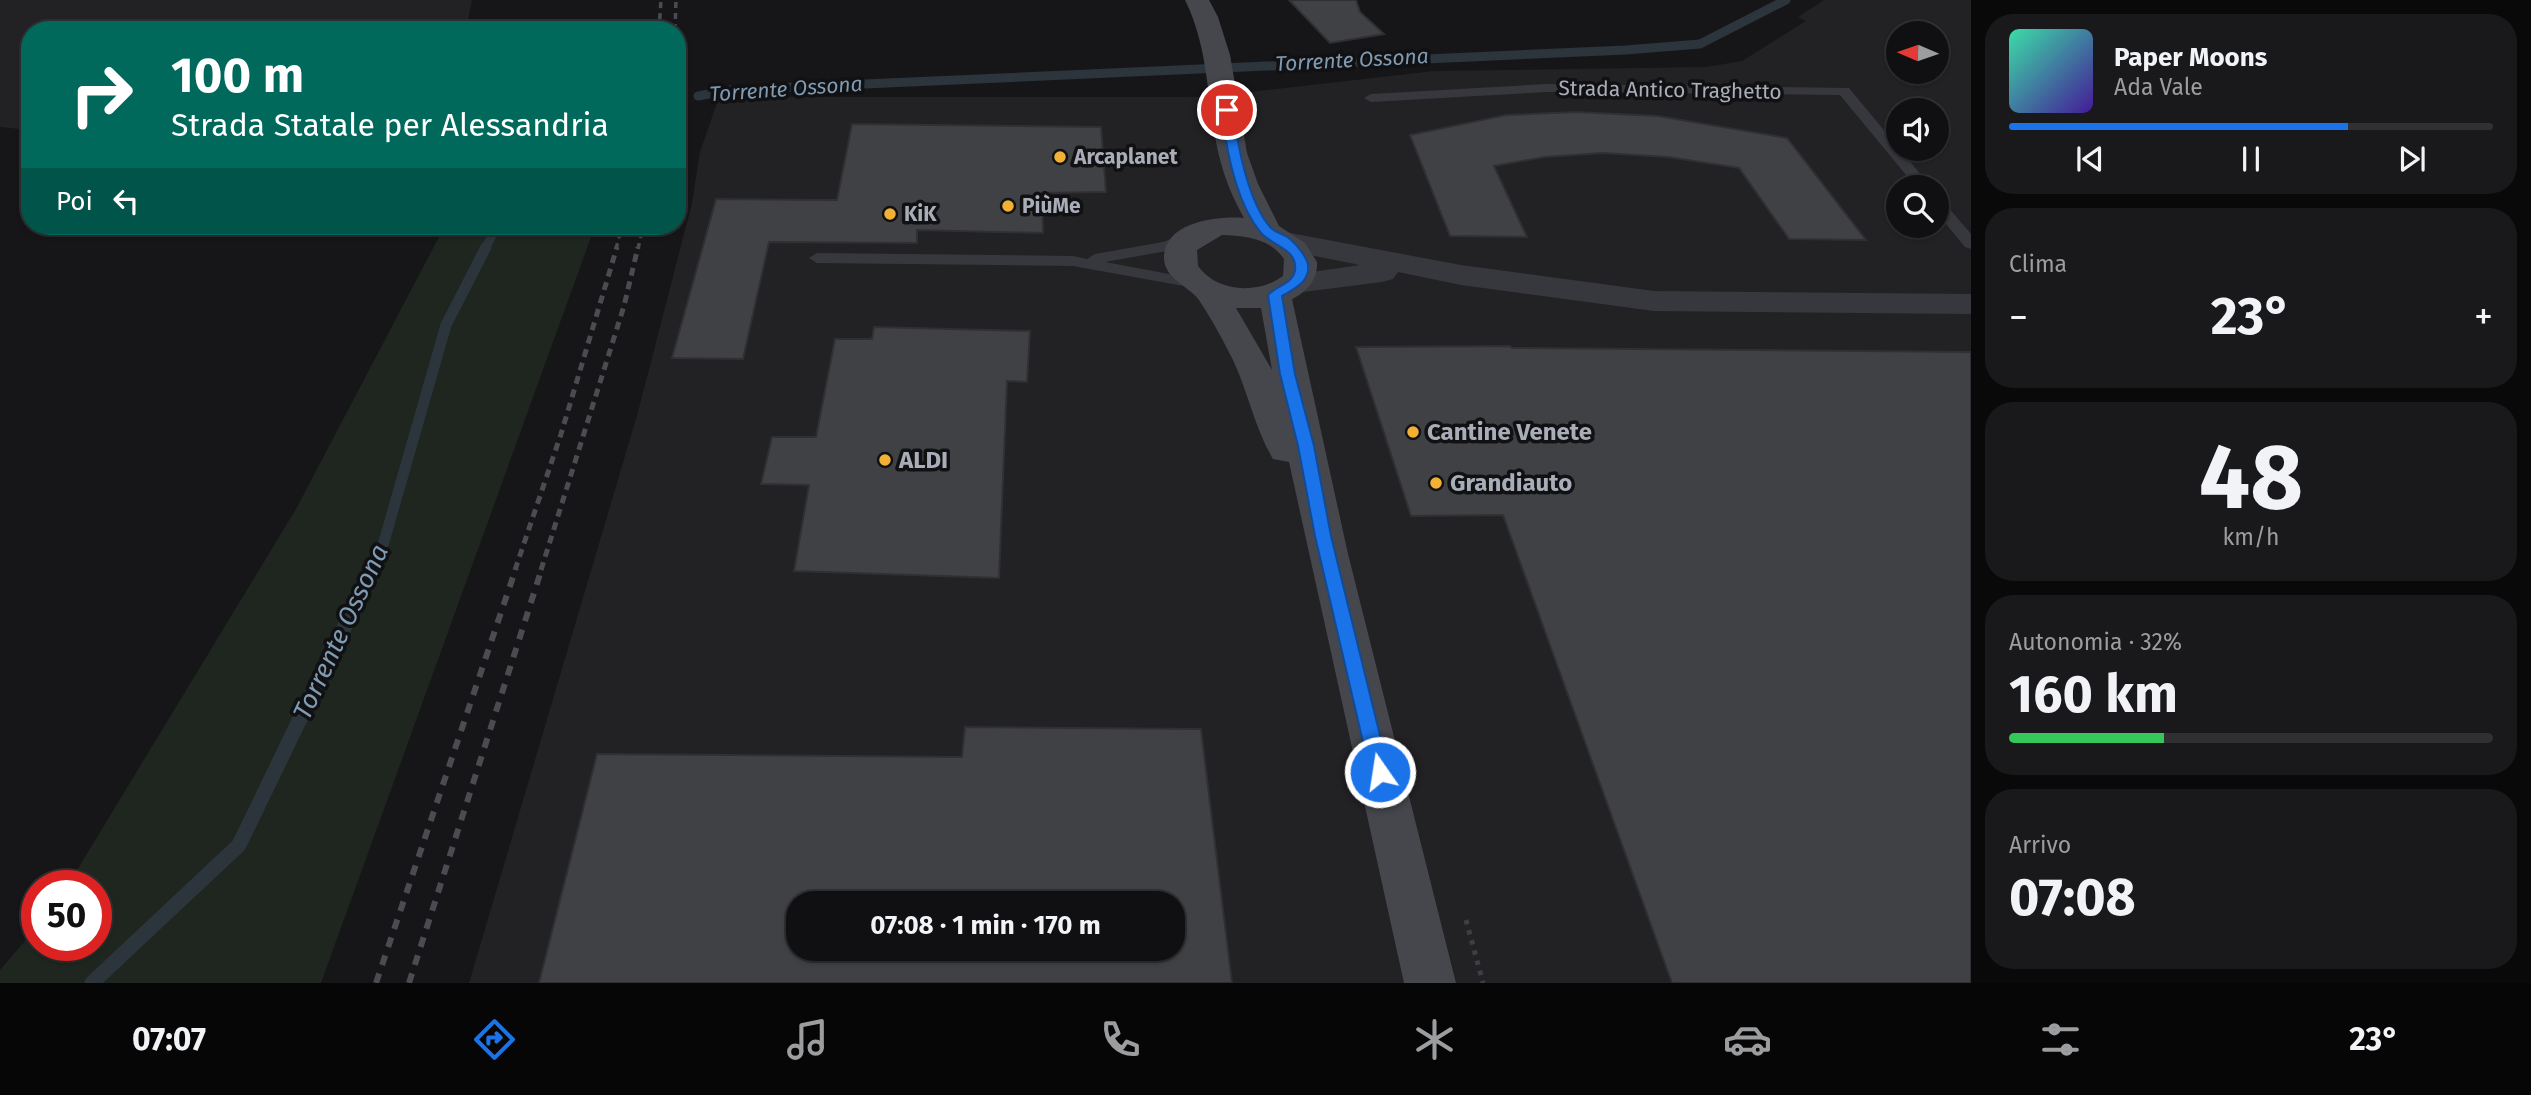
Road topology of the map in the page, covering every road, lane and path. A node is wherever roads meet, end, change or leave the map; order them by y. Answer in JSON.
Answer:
{"nodes":[{"id":1,"x":1201,"y":2,"type":"edge"},
{"id":2,"x":1371,"y":98,"type":"dead end"},
{"id":3,"x":1233,"y":153,"type":"junction"},
{"id":4,"x":1914,"y":175,"type":"edge"},
{"id":5,"x":1949,"y":217,"type":"edge"},
{"id":6,"x":1202,"y":232,"type":"junction"},
{"id":7,"x":1276,"y":237,"type":"junction"},
{"id":8,"x":1971,"y":244,"type":"edge"},
{"id":9,"x":817,"y":258,"type":"dead end"},
{"id":10,"x":1073,"y":261,"type":"junction"},
{"id":11,"x":1461,"y":275,"type":"junction"},
{"id":12,"x":1203,"y":287,"type":"junction"},
{"id":13,"x":1285,"y":289,"type":"junction"},
{"id":14,"x":1971,"y":304,"type":"edge"},
{"id":15,"x":1323,"y":536,"type":"junction"},
{"id":16,"x":1430,"y":983,"type":"edge"}],
"edges":[{"from":1,"to":3,"type":"main road"},
{"from":2,"to":4,"type":"lane","name":"Strada Antico Traghetto"},
{"from":3,"to":6,"type":"main road"},
{"from":3,"to":7,"type":"main road"},
{"from":5,"to":8,"type":"lane"},
{"from":6,"to":7,"type":"main road"},
{"from":6,"to":10,"type":"lane"},
{"from":6,"to":12,"type":"main road"},
{"from":7,"to":11,"type":"street"},
{"from":7,"to":13,"type":"main road"},
{"from":9,"to":10,"type":"lane"},
{"from":10,"to":12,"type":"lane"},
{"from":11,"to":13,"type":"street"},
{"from":11,"to":14,"type":"street"},
{"from":12,"to":13,"type":"main road"},
{"from":12,"to":15,"type":"main road"},
{"from":13,"to":15,"type":"main road"},
{"from":15,"to":16,"type":"main road"}]}
